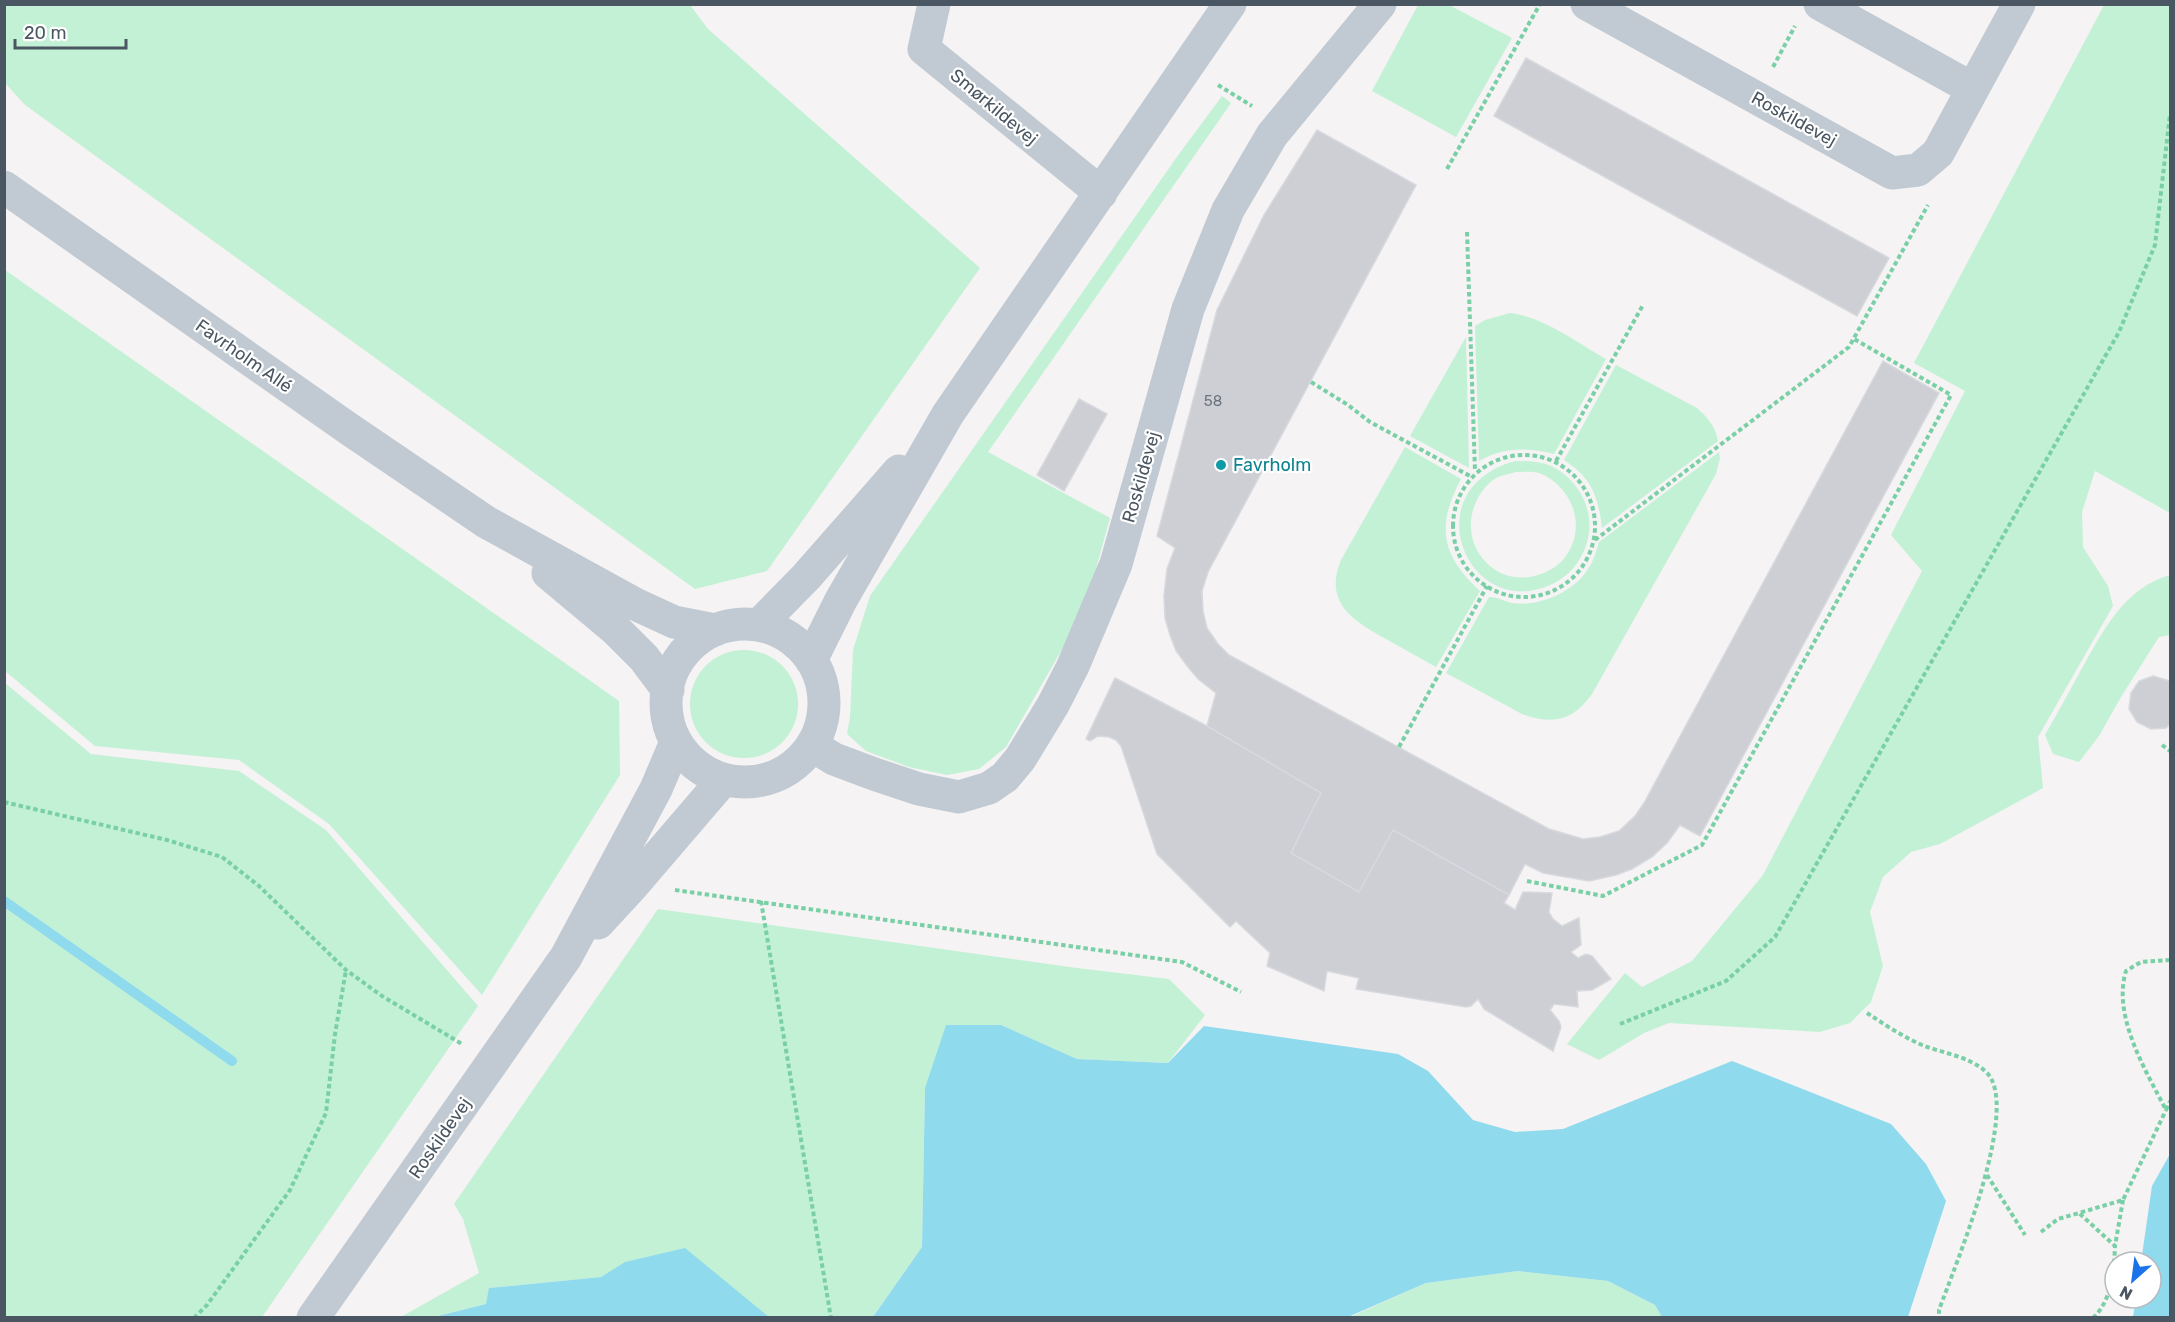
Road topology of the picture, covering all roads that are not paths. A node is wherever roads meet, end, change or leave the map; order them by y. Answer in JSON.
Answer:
{"nodes":[{"id":1,"x":934,"y":4,"type":"edge"},
{"id":2,"x":1230,"y":4,"type":"edge"},
{"id":3,"x":1380,"y":4,"type":"edge"},
{"id":4,"x":1587,"y":4,"type":"edge"},
{"id":5,"x":2019,"y":4,"type":"edge"},
{"id":6,"x":1808,"y":15,"type":"edge"},
{"id":7,"x":1973,"y":89,"type":"junction"},
{"id":8,"x":4,"y":187,"type":"edge"},
{"id":9,"x":1101,"y":193,"type":"junction"},
{"id":10,"x":948,"y":414,"type":"junction"},
{"id":11,"x":486,"y":522,"type":"junction"},
{"id":12,"x":759,"y":625,"type":"junction"},
{"id":13,"x":715,"y":630,"type":"junction"},
{"id":14,"x":811,"y":660,"type":"junction"},
{"id":15,"x":668,"y":690,"type":"junction"},
{"id":16,"x":676,"y":742,"type":"junction"},
{"id":17,"x":813,"y":746,"type":"junction"},
{"id":18,"x":723,"y":780,"type":"junction"},
{"id":19,"x":566,"y":957,"type":"junction"},
{"id":20,"x":314,"y":1317,"type":"edge"}],
"edges":[{"from":1,"to":9,"type":"street","name":"Smørkildevej"},
{"from":2,"to":9,"type":"street"},
{"from":3,"to":17,"type":"street","name":"Roskildevej"},
{"from":4,"to":7,"type":"street","name":"Roskildevej"},
{"from":5,"to":7,"type":"street","name":"Roskildevej"},
{"from":6,"to":7,"type":"street"},
{"from":8,"to":11,"type":"street","name":"Favrholm Allé"},
{"from":9,"to":10,"type":"street"},
{"from":10,"to":12,"type":"street"},
{"from":10,"to":14,"type":"street"},
{"from":11,"to":13,"type":"street","name":"Favrholm Allé"},
{"from":11,"to":15,"type":"street","name":"Favrholm Allé"},
{"from":12,"to":13,"type":"street"},
{"from":12,"to":14,"type":"street"},
{"from":13,"to":15,"type":"street"},
{"from":14,"to":17,"type":"street"},
{"from":15,"to":16,"type":"street"},
{"from":16,"to":18,"type":"street"},
{"from":16,"to":19,"type":"street","name":"Roskildevej"},
{"from":17,"to":18,"type":"street"},
{"from":18,"to":19,"type":"street","name":"Roskildevej"},
{"from":19,"to":20,"type":"street","name":"Roskildevej"}]}
